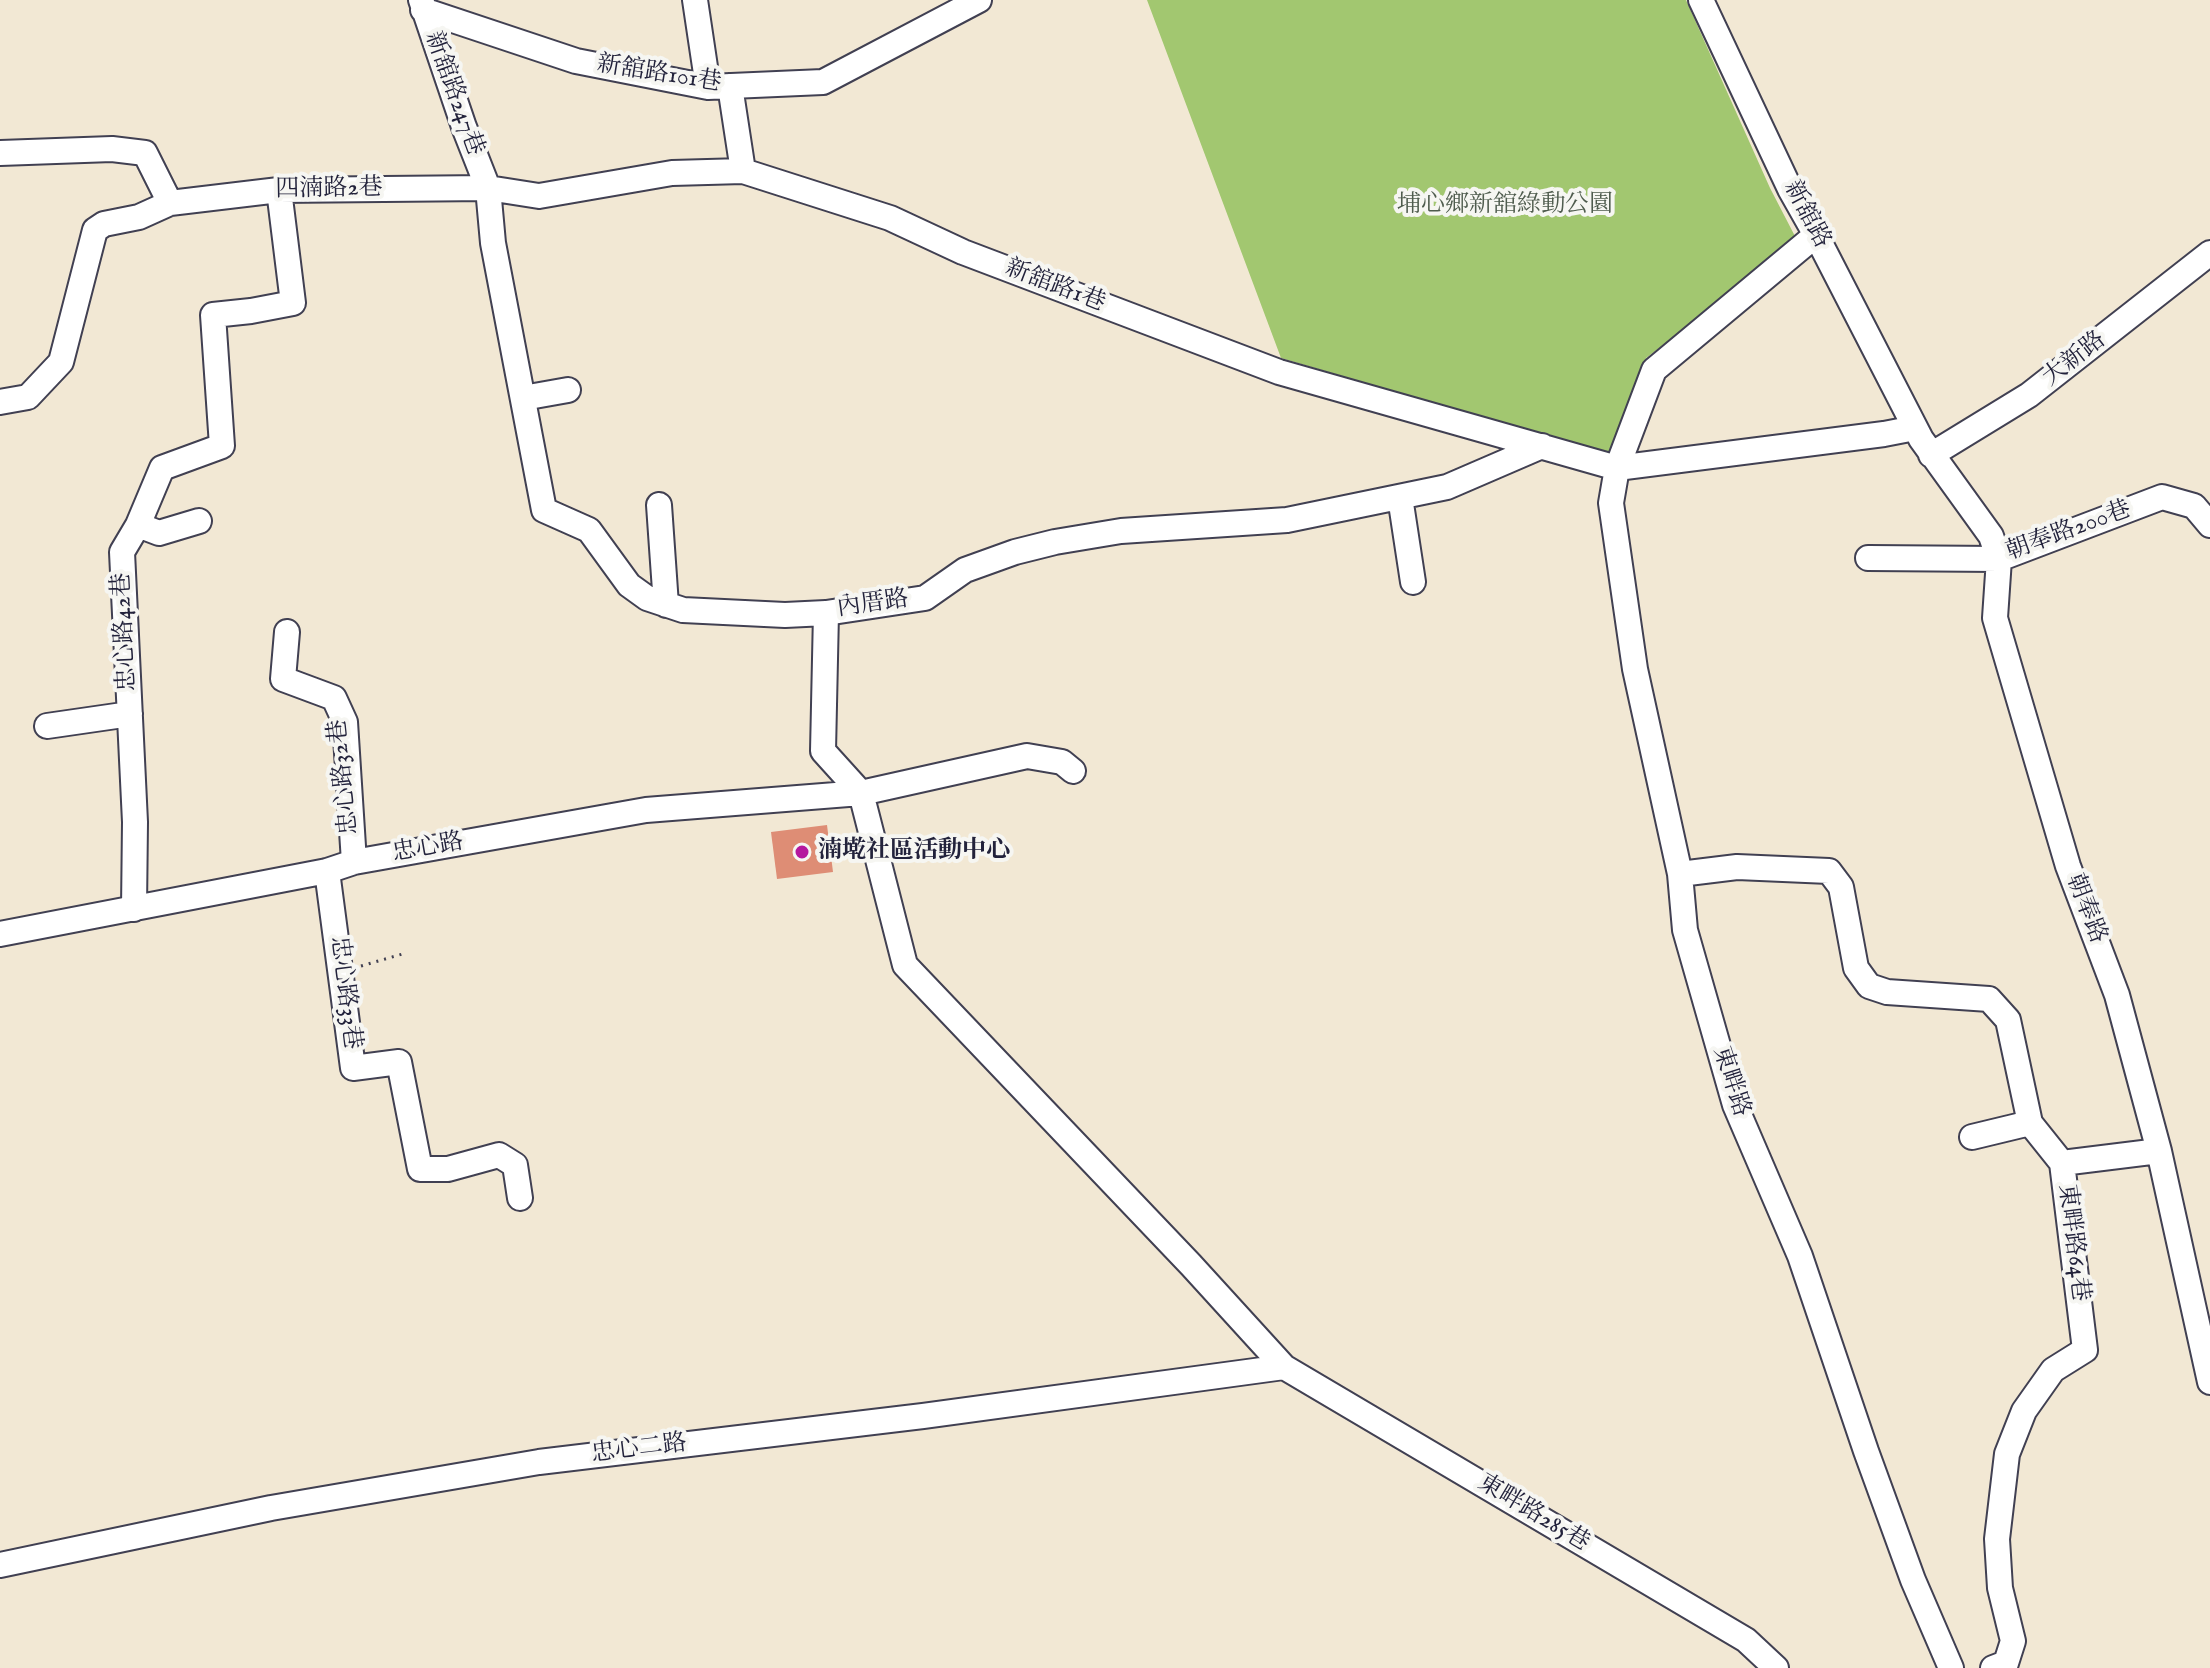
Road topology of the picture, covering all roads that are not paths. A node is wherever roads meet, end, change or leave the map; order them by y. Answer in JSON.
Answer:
{"nodes":[{"id":1,"x":695,"y":0,"type":"edge"},
{"id":2,"x":979,"y":0,"type":"edge"},
{"id":3,"x":1701,"y":0,"type":"edge"},
{"id":4,"x":422,"y":5,"type":"edge"},
{"id":5,"x":719,"y":86,"type":"junction"},
{"id":6,"x":0,"y":153,"type":"edge"},
{"id":7,"x":743,"y":171,"type":"junction"},
{"id":8,"x":488,"y":188,"type":"junction"},
{"id":9,"x":279,"y":190,"type":"junction"},
{"id":10,"x":170,"y":203,"type":"junction"},
{"id":11,"x":1816,"y":235,"type":"junction"},
{"id":12,"x":2210,"y":253,"type":"edge"},
{"id":13,"x":568,"y":390,"type":"dead end"},
{"id":14,"x":523,"y":398,"type":"junction"},
{"id":15,"x":0,"y":402,"type":"edge"},
{"id":16,"x":1915,"y":428,"type":"junction"},
{"id":17,"x":1542,"y":446,"type":"junction"},
{"id":18,"x":1931,"y":455,"type":"junction"},
{"id":19,"x":1617,"y":468,"type":"junction"},
{"id":20,"x":1400,"y":497,"type":"junction"},
{"id":21,"x":659,"y":505,"type":"dead end"},
{"id":22,"x":199,"y":521,"type":"dead end"},
{"id":23,"x":138,"y":525,"type":"junction"},
{"id":24,"x":2210,"y":525,"type":"edge"},
{"id":25,"x":1868,"y":558,"type":"dead end"},
{"id":26,"x":1999,"y":559,"type":"junction"},
{"id":27,"x":1413,"y":582,"type":"dead end"},
{"id":28,"x":666,"y":605,"type":"junction"},
{"id":29,"x":826,"y":613,"type":"junction"},
{"id":30,"x":287,"y":632,"type":"dead end"},
{"id":31,"x":130,"y":714,"type":"junction"},
{"id":32,"x":47,"y":726,"type":"dead end"},
{"id":33,"x":1073,"y":771,"type":"dead end"},
{"id":34,"x":861,"y":793,"type":"junction"},
{"id":35,"x":354,"y":862,"type":"junction"},
{"id":36,"x":327,"y":871,"type":"junction"},
{"id":37,"x":1680,"y":874,"type":"junction"},
{"id":38,"x":134,"y":909,"type":"junction"},
{"id":39,"x":0,"y":934,"type":"edge"},
{"id":40,"x":2030,"y":1123,"type":"junction"},
{"id":41,"x":1972,"y":1137,"type":"dead end"},
{"id":42,"x":2159,"y":1151,"type":"junction"},
{"id":43,"x":2062,"y":1163,"type":"junction"},
{"id":44,"x":520,"y":1198,"type":"dead end"},
{"id":45,"x":1284,"y":1367,"type":"junction"},
{"id":46,"x":2210,"y":1382,"type":"edge"},
{"id":47,"x":0,"y":1565,"type":"edge"},
{"id":48,"x":1776,"y":1668,"type":"edge"},
{"id":49,"x":1951,"y":1668,"type":"edge"},
{"id":50,"x":1993,"y":1668,"type":"edge"}],
"edges":[{"from":1,"to":5,"type":"street"},
{"from":2,"to":5,"type":"street","name":"新舘路101巷"},
{"from":3,"to":11,"type":"street","name":"新舘路"},
{"from":4,"to":5,"type":"street","name":"新舘路101巷"},
{"from":4,"to":8,"type":"street","name":"新舘路247巷"},
{"from":5,"to":7,"type":"street"},
{"from":6,"to":10,"type":"street"},
{"from":7,"to":8,"type":"street","name":"新舘路1巷"},
{"from":7,"to":17,"type":"street","name":"新舘路1巷"},
{"from":8,"to":9,"type":"street","name":"四湳路2巷"},
{"from":8,"to":14,"type":"street","name":"內厝路"},
{"from":9,"to":10,"type":"street","name":"四湳路2巷"},
{"from":9,"to":23,"type":"street","name":"忠心路42巷"},
{"from":10,"to":15,"type":"street","name":"四湳路2巷"},
{"from":11,"to":16,"type":"street","name":"新舘路"},
{"from":11,"to":19,"type":"street","name":"東畔路"},
{"from":12,"to":18,"type":"street","name":"大新路"},
{"from":13,"to":14,"type":"street"},
{"from":14,"to":28,"type":"street","name":"內厝路"},
{"from":16,"to":18,"type":"street","name":"新舘路"},
{"from":16,"to":19,"type":"street"},
{"from":17,"to":19,"type":"street","name":"新舘路1巷"},
{"from":17,"to":20,"type":"street","name":"內厝路"},
{"from":18,"to":26,"type":"street","name":"朝奉路"},
{"from":19,"to":37,"type":"street","name":"東畔路"},
{"from":20,"to":27,"type":"street"},
{"from":20,"to":29,"type":"street","name":"內厝路"},
{"from":21,"to":28,"type":"street"},
{"from":22,"to":23,"type":"street"},
{"from":23,"to":31,"type":"street","name":"忠心路42巷"},
{"from":24,"to":26,"type":"street","name":"朝奉路200巷"},
{"from":25,"to":26,"type":"street","name":"朝奉路200巷"},
{"from":26,"to":42,"type":"street","name":"朝奉路"},
{"from":28,"to":29,"type":"street","name":"內厝路"},
{"from":29,"to":34,"type":"street"},
{"from":30,"to":35,"type":"street","name":"忠心路32巷"},
{"from":31,"to":32,"type":"street"},
{"from":31,"to":38,"type":"street","name":"忠心路42巷"},
{"from":33,"to":34,"type":"street","name":"忠心路"},
{"from":34,"to":35,"type":"street","name":"忠心路"},
{"from":34,"to":45,"type":"street","name":"東畔路285巷"},
{"from":35,"to":36,"type":"street","name":"忠心路"},
{"from":36,"to":38,"type":"street","name":"忠心路"},
{"from":36,"to":44,"type":"street","name":"忠心路33巷"},
{"from":37,"to":40,"type":"street","name":"東畔路64巷"},
{"from":37,"to":49,"type":"street","name":"東畔路"},
{"from":38,"to":39,"type":"street","name":"忠心路"},
{"from":40,"to":41,"type":"street"},
{"from":40,"to":43,"type":"street","name":"東畔路64巷"},
{"from":42,"to":43,"type":"street"},
{"from":42,"to":46,"type":"street","name":"朝奉路"},
{"from":43,"to":50,"type":"street","name":"東畔路64巷"},
{"from":45,"to":47,"type":"street","name":"忠心二路"},
{"from":45,"to":48,"type":"street","name":"東畔路285巷"}]}
